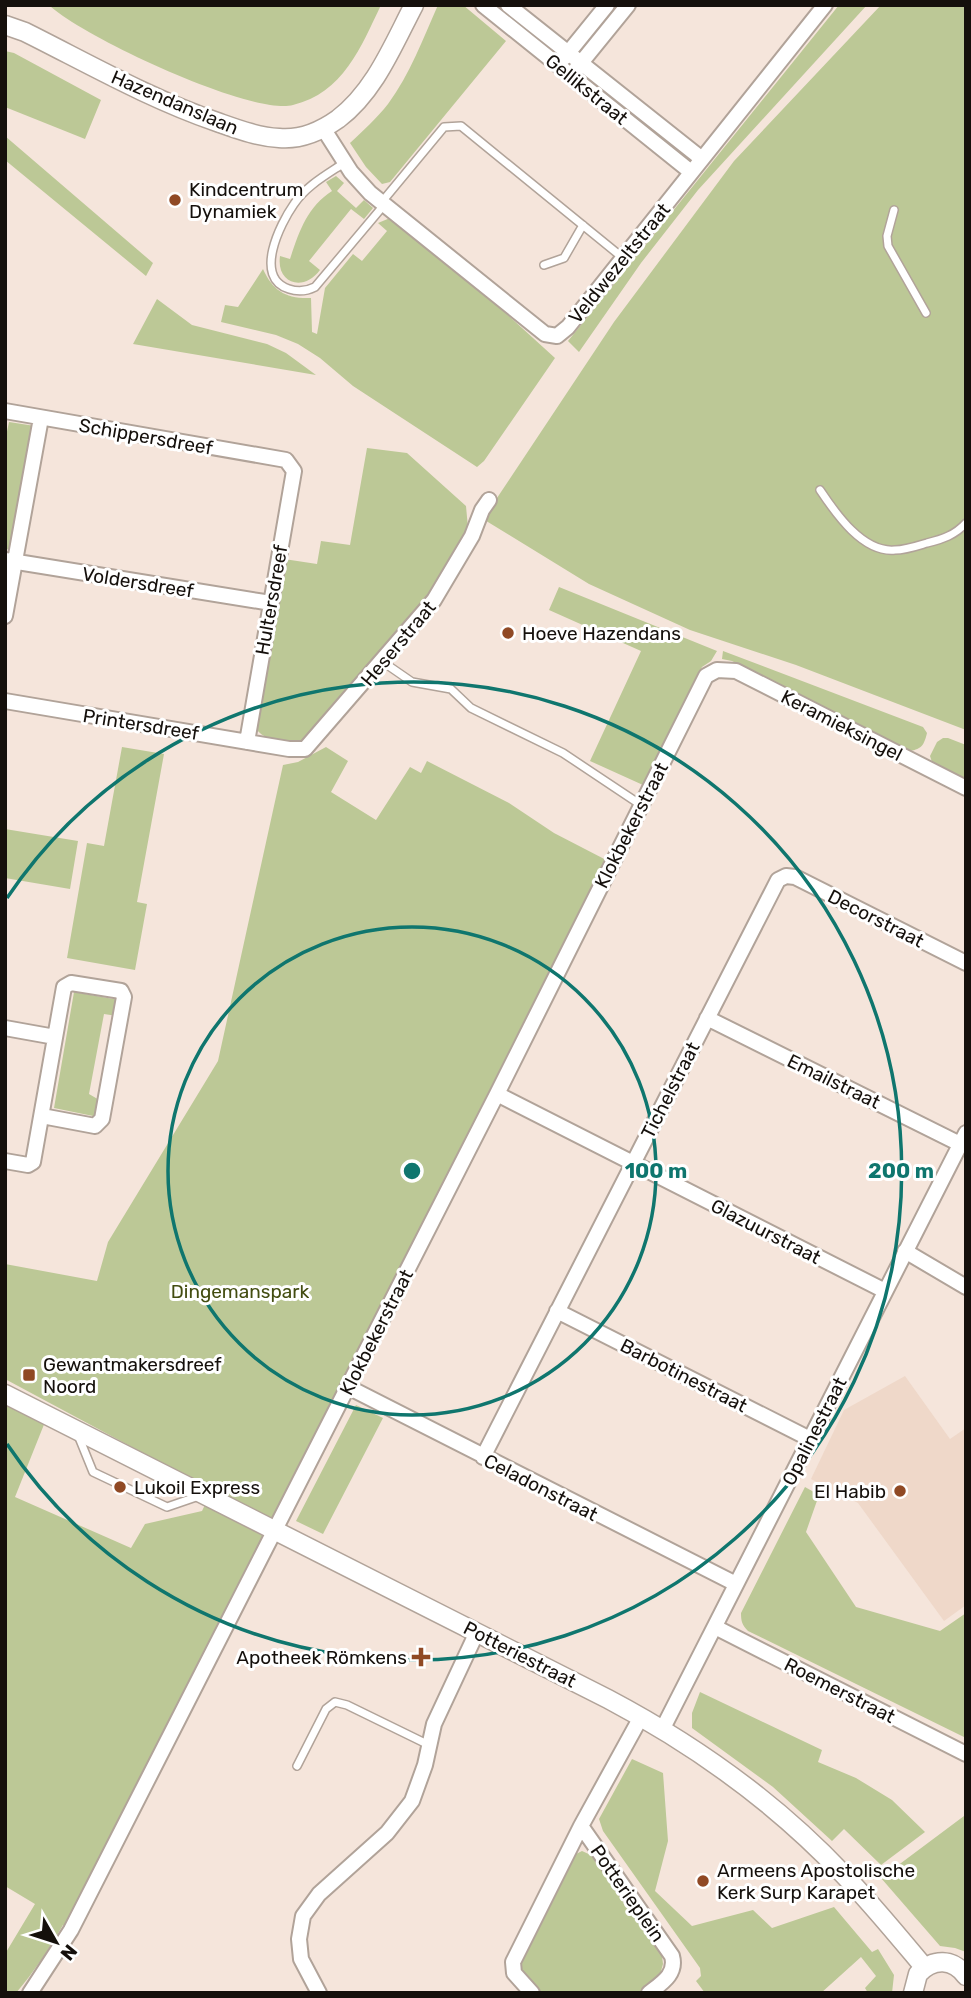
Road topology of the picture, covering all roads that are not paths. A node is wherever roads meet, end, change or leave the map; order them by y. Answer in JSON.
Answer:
{"nodes":[{"id":1,"x":414,"y":5,"type":"edge"},
{"id":2,"x":483,"y":5,"type":"edge"},
{"id":3,"x":508,"y":5,"type":"edge"},
{"id":4,"x":607,"y":5,"type":"edge"},
{"id":5,"x":628,"y":5,"type":"edge"},
{"id":6,"x":825,"y":5,"type":"edge"},
{"id":7,"x":5,"y":25,"type":"edge"},
{"id":8,"x":568,"y":53,"type":"junction"},
{"id":9,"x":581,"y":63,"type":"junction"},
{"id":10,"x":558,"y":65,"type":"junction"},
{"id":11,"x":571,"y":76,"type":"junction"},
{"id":12,"x":323,"y":128,"type":"junction"},
{"id":13,"x":702,"y":159,"type":"junction"},
{"id":14,"x":344,"y":163,"type":"junction"},
{"id":15,"x":691,"y":172,"type":"junction"},
{"id":16,"x":383,"y":204,"type":"junction"},
{"id":17,"x":894,"y":210,"type":"dead end"},
{"id":18,"x":583,"y":225,"type":"junction"},
{"id":19,"x":623,"y":259,"type":"junction"},
{"id":20,"x":544,"y":265,"type":"dead end"},
{"id":21,"x":926,"y":313,"type":"dead end"},
{"id":22,"x":5,"y":411,"type":"edge"},
{"id":23,"x":41,"y":418,"type":"junction"},
{"id":24,"x":286,"y":460,"type":"joint"},
{"id":25,"x":820,"y":491,"type":"dead end"},
{"id":26,"x":489,"y":500,"type":"dead end"},
{"id":27,"x":966,"y":523,"type":"edge"},
{"id":28,"x":10,"y":561,"type":"edge"},
{"id":29,"x":271,"y":603,"type":"junction"},
{"id":30,"x":5,"y":616,"type":"edge"},
{"id":31,"x":383,"y":662,"type":"junction"},
{"id":32,"x":717,"y":670,"type":"joint"},
{"id":33,"x":5,"y":701,"type":"edge"},
{"id":34,"x":247,"y":741,"type":"junction"},
{"id":35,"x":277,"y":747,"type":"joint"},
{"id":36,"x":966,"y":788,"type":"edge"},
{"id":37,"x":642,"y":805,"type":"junction"},
{"id":38,"x":786,"y":876,"type":"joint"},
{"id":39,"x":966,"y":963,"type":"edge"},
{"id":40,"x":707,"y":1018,"type":"junction"},
{"id":41,"x":5,"y":1028,"type":"edge"},
{"id":42,"x":55,"y":1037,"type":"junction"},
{"id":43,"x":497,"y":1094,"type":"junction"},
{"id":44,"x":42,"y":1116,"type":"junction"},
{"id":45,"x":963,"y":1138,"type":"edge"},
{"id":46,"x":5,"y":1161,"type":"edge"},
{"id":47,"x":633,"y":1163,"type":"junction"},
{"id":48,"x":905,"y":1251,"type":"junction"},
{"id":49,"x":966,"y":1287,"type":"edge"},
{"id":50,"x":884,"y":1291,"type":"junction"},
{"id":51,"x":557,"y":1311,"type":"junction"},
{"id":52,"x":348,"y":1387,"type":"junction"},
{"id":53,"x":5,"y":1394,"type":"edge"},
{"id":54,"x":66,"y":1424,"type":"junction"},
{"id":55,"x":810,"y":1438,"type":"junction"},
{"id":56,"x":483,"y":1457,"type":"junction"},
{"id":57,"x":205,"y":1494,"type":"junction"},
{"id":58,"x":276,"y":1530,"type":"junction"},
{"id":59,"x":736,"y":1584,"type":"junction"},
{"id":60,"x":715,"y":1627,"type":"junction"},
{"id":61,"x":477,"y":1632,"type":"junction"},
{"id":62,"x":641,"y":1717,"type":"junction"},
{"id":63,"x":662,"y":1730,"type":"junction"},
{"id":64,"x":429,"y":1745,"type":"junction"},
{"id":65,"x":966,"y":1754,"type":"edge"},
{"id":66,"x":297,"y":1766,"type":"dead end"},
{"id":67,"x":581,"y":1826,"type":"junction"},
{"id":68,"x":924,"y":1968,"type":"junction"},
{"id":69,"x":966,"y":1976,"type":"edge"},
{"id":70,"x":30,"y":1993,"type":"edge"},
{"id":71,"x":319,"y":1993,"type":"edge"},
{"id":72,"x":531,"y":1993,"type":"edge"},
{"id":73,"x":649,"y":1993,"type":"edge"},
{"id":74,"x":913,"y":1993,"type":"edge"}],
"edges":[{"from":1,"to":12,"type":"street","name":"Hazendanslaan"},
{"from":2,"to":10,"type":"street","name":"Gellikstraat"},
{"from":3,"to":8,"type":"street","name":"Gellikstraat"},
{"from":4,"to":8,"type":"street"},
{"from":5,"to":9,"type":"street"},
{"from":6,"to":13,"type":"street","name":"Veldwezeltstraat"},
{"from":7,"to":12,"type":"street","name":"Hazendanslaan"},
{"from":8,"to":9,"type":"street","name":"Gellikstraat"},
{"from":8,"to":10,"type":"street"},
{"from":9,"to":11,"type":"street"},
{"from":9,"to":13,"type":"street","name":"Gellikstraat"},
{"from":10,"to":11,"type":"street","name":"Gellikstraat"},
{"from":11,"to":15,"type":"street","name":"Gellikstraat"},
{"from":12,"to":14,"type":"street","name":"Veldwezeltstraat"},
{"from":13,"to":15,"type":"street","name":"Veldwezeltstraat"},
{"from":14,"to":16,"type":"street","name":"Veldwezeltstraat"},
{"from":14,"to":16,"type":"lane"},
{"from":15,"to":19,"type":"street","name":"Veldwezeltstraat"},
{"from":16,"to":18,"type":"lane"},
{"from":16,"to":19,"type":"street","name":"Veldwezeltstraat"},
{"from":17,"to":21,"type":"lane"},
{"from":18,"to":19,"type":"lane"},
{"from":18,"to":20,"type":"lane"},
{"from":22,"to":23,"type":"street","name":"Schippersdreef"},
{"from":23,"to":24,"type":"street","name":"Schippersdreef"},
{"from":23,"to":28,"type":"street"},
{"from":24,"to":29,"type":"street","name":"Hultersdreef"},
{"from":25,"to":27,"type":"lane"},
{"from":26,"to":31,"type":"street","name":"Heserstraat"},
{"from":28,"to":29,"type":"street","name":"Voldersdreef"},
{"from":28,"to":30,"type":"street"},
{"from":29,"to":34,"type":"street","name":"Hultersdreef"},
{"from":31,"to":35,"type":"street","name":"Heserstraat"},
{"from":31,"to":37,"type":"lane"},
{"from":32,"to":36,"type":"street","name":"Keramieksingel"},
{"from":32,"to":37,"type":"street","name":"Klokbekerstraat"},
{"from":33,"to":34,"type":"street","name":"Printersdreef"},
{"from":34,"to":35,"type":"street","name":"Printersdreef"},
{"from":37,"to":43,"type":"street","name":"Klokbekerstraat"},
{"from":38,"to":39,"type":"street","name":"Decorstraat"},
{"from":38,"to":40,"type":"street","name":"Tichelstraat"},
{"from":40,"to":45,"type":"street","name":"Emailstraat"},
{"from":40,"to":47,"type":"street","name":"Tichelstraat"},
{"from":41,"to":42,"type":"street"},
{"from":42,"to":44,"type":"street"},
{"from":42,"to":44,"type":"street"},
{"from":43,"to":47,"type":"street","name":"Glazuurstraat"},
{"from":43,"to":52,"type":"street","name":"Klokbekerstraat"},
{"from":44,"to":46,"type":"street"},
{"from":45,"to":48,"type":"street","name":"Opalinestraat"},
{"from":47,"to":50,"type":"street","name":"Glazuurstraat"},
{"from":47,"to":51,"type":"street","name":"Tichelstraat"},
{"from":48,"to":49,"type":"street"},
{"from":48,"to":50,"type":"street","name":"Opalinestraat"},
{"from":50,"to":55,"type":"street","name":"Opalinestraat"},
{"from":51,"to":55,"type":"street","name":"Barbotinestraat"},
{"from":51,"to":56,"type":"street","name":"Tichelstraat"},
{"from":52,"to":56,"type":"street","name":"Celadonstraat"},
{"from":52,"to":58,"type":"street","name":"Klokbekerstraat"},
{"from":53,"to":54,"type":"street","name":"Potteriestraat"},
{"from":54,"to":57,"type":"street","name":"Potteriestraat"},
{"from":54,"to":57,"type":"lane"},
{"from":55,"to":59,"type":"street","name":"Opalinestraat"},
{"from":56,"to":59,"type":"street","name":"Celadonstraat"},
{"from":57,"to":58,"type":"street","name":"Potteriestraat"},
{"from":58,"to":61,"type":"street","name":"Potteriestraat"},
{"from":58,"to":70,"type":"street","name":"Klokbekerstraat"},
{"from":59,"to":60,"type":"street","name":"Opalinestraat"},
{"from":60,"to":63,"type":"street","name":"Opalinestraat"},
{"from":60,"to":65,"type":"street","name":"Roemerstraat"},
{"from":61,"to":62,"type":"street","name":"Potteriestraat"},
{"from":61,"to":64,"type":"street"},
{"from":62,"to":63,"type":"street","name":"Potteriestraat"},
{"from":62,"to":67,"type":"street","name":"Potterieplein"},
{"from":63,"to":68,"type":"street","name":"Potteriestraat"},
{"from":64,"to":66,"type":"lane"},
{"from":64,"to":71,"type":"street"},
{"from":67,"to":72,"type":"street","name":"Potterieplein"},
{"from":67,"to":73,"type":"street","name":"Potterieplein"},
{"from":68,"to":69,"type":"street"},
{"from":68,"to":74,"type":"street"}]}
